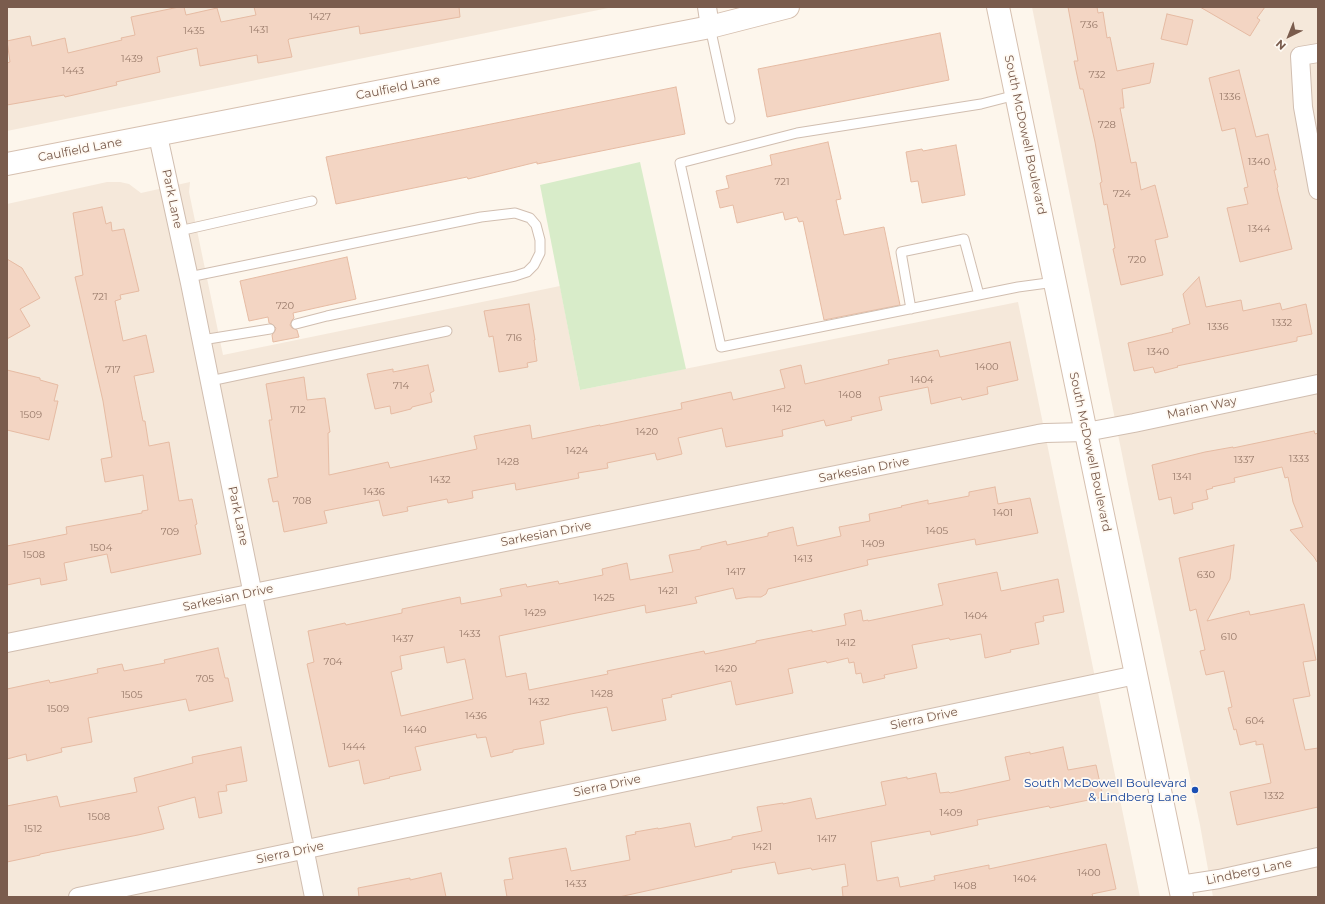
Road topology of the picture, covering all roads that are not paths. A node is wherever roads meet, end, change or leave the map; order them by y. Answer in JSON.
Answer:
{"nodes":[{"id":1,"x":788,"y":7,"type":"edge"},
{"id":2,"x":998,"y":7,"type":"edge"},
{"id":3,"x":709,"y":17,"type":"edge"},
{"id":4,"x":1318,"y":53,"type":"edge"},
{"id":5,"x":1016,"y":95,"type":"junction"},
{"id":6,"x":730,"y":119,"type":"dead end"},
{"id":7,"x":158,"y":136,"type":"junction"},
{"id":8,"x":7,"y":164,"type":"edge"},
{"id":9,"x":1318,"y":190,"type":"edge"},
{"id":10,"x":312,"y":201,"type":"dead end"},
{"id":11,"x":179,"y":231,"type":"junction"},
{"id":12,"x":189,"y":277,"type":"junction"},
{"id":13,"x":1055,"y":282,"type":"junction"},
{"id":14,"x":979,"y":295,"type":"junction"},
{"id":15,"x":911,"y":309,"type":"junction"},
{"id":16,"x":296,"y":324,"type":"dead end"},
{"id":17,"x":270,"y":329,"type":"dead end"},
{"id":18,"x":447,"y":331,"type":"dead end"},
{"id":19,"x":202,"y":340,"type":"junction"},
{"id":20,"x":210,"y":381,"type":"junction"},
{"id":21,"x":1318,"y":384,"type":"edge"},
{"id":22,"x":1086,"y":432,"type":"junction"},
{"id":23,"x":253,"y":593,"type":"junction"},
{"id":24,"x":7,"y":644,"type":"edge"},
{"id":25,"x":1136,"y":675,"type":"junction"},
{"id":26,"x":304,"y":850,"type":"junction"},
{"id":27,"x":1318,"y":857,"type":"edge"},
{"id":28,"x":1181,"y":891,"type":"edge"},
{"id":29,"x":78,"y":897,"type":"edge"},
{"id":30,"x":314,"y":897,"type":"edge"}],
"edges":[{"from":1,"to":3,"type":"main road","name":"Caulfield Lane"},
{"from":2,"to":5,"type":"main road","name":"South McDowell Boulevard"},
{"from":3,"to":6,"type":"lane"},
{"from":3,"to":7,"type":"main road","name":"Caulfield Lane"},
{"from":4,"to":9,"type":"street"},
{"from":5,"to":13,"type":"main road","name":"South McDowell Boulevard"},
{"from":5,"to":15,"type":"lane"},
{"from":7,"to":8,"type":"main road","name":"Caulfield Lane"},
{"from":7,"to":11,"type":"street","name":"Park Lane"},
{"from":10,"to":11,"type":"lane"},
{"from":11,"to":12,"type":"street","name":"Park Lane"},
{"from":12,"to":16,"type":"lane"},
{"from":12,"to":19,"type":"street","name":"Park Lane"},
{"from":13,"to":14,"type":"lane"},
{"from":13,"to":22,"type":"main road","name":"South McDowell Boulevard"},
{"from":14,"to":15,"type":"lane"},
{"from":14,"to":15,"type":"lane"},
{"from":17,"to":19,"type":"lane"},
{"from":18,"to":20,"type":"lane"},
{"from":19,"to":20,"type":"street","name":"Park Lane"},
{"from":20,"to":23,"type":"street","name":"Park Lane"},
{"from":21,"to":22,"type":"street","name":"Marian Way"},
{"from":22,"to":23,"type":"street","name":"Sarkesian Drive"},
{"from":22,"to":25,"type":"main road","name":"South McDowell Boulevard"},
{"from":23,"to":24,"type":"street","name":"Sarkesian Drive"},
{"from":23,"to":26,"type":"street","name":"Park Lane"},
{"from":25,"to":26,"type":"street","name":"Sierra Drive"},
{"from":25,"to":28,"type":"main road","name":"South McDowell Boulevard"},
{"from":26,"to":29,"type":"street","name":"Sierra Drive"},
{"from":26,"to":30,"type":"street","name":"Park Lane"},
{"from":27,"to":28,"type":"street","name":"Lindberg Lane"}]}
